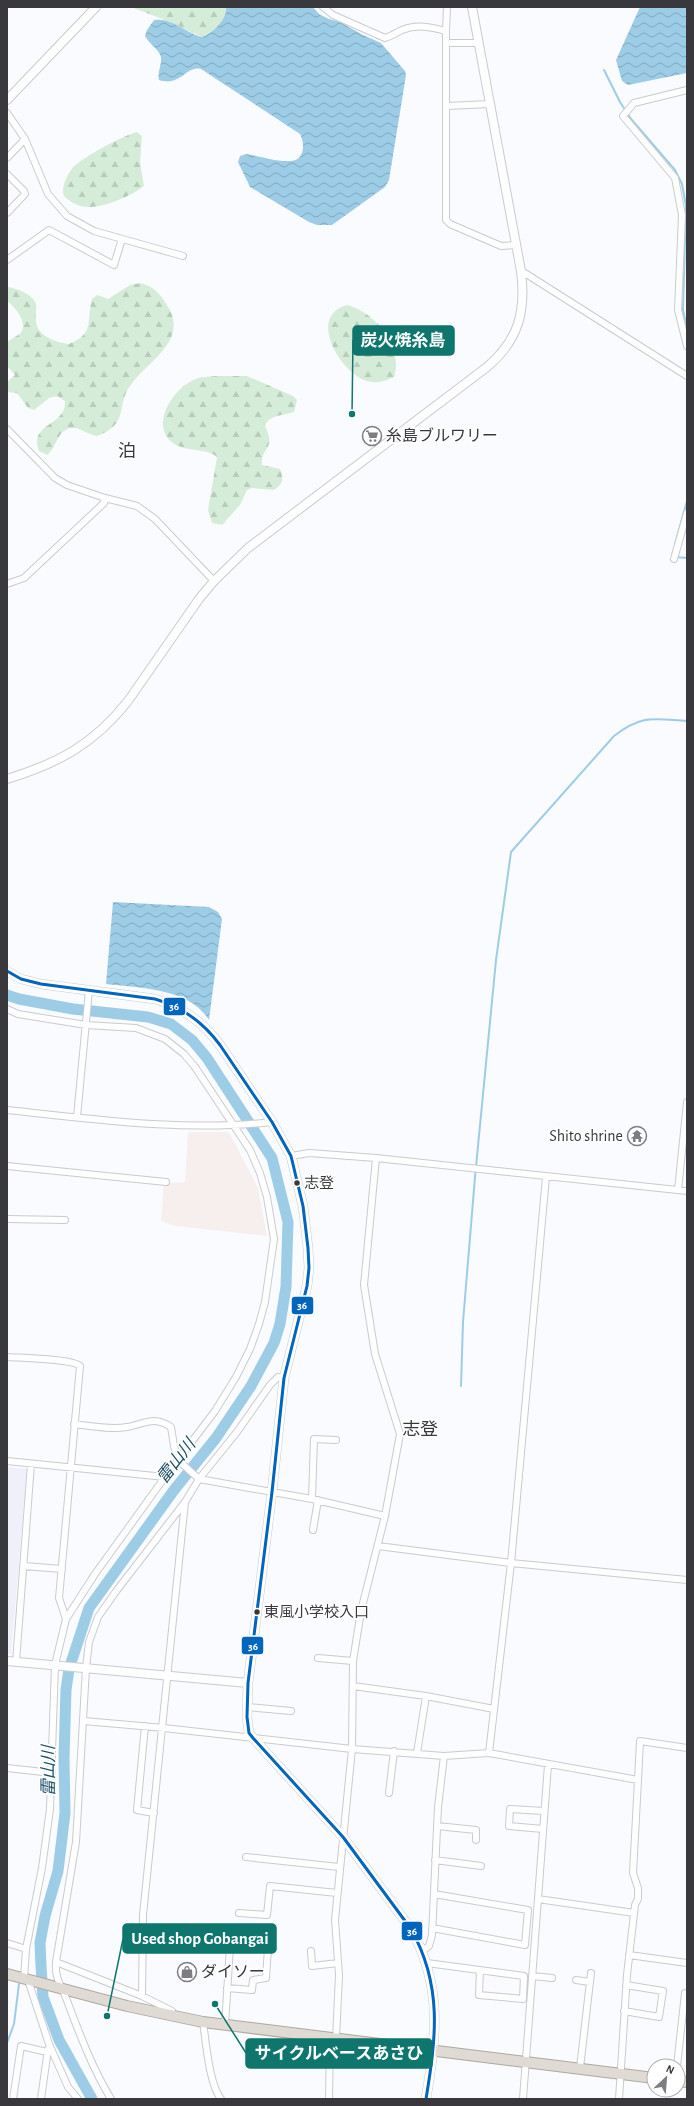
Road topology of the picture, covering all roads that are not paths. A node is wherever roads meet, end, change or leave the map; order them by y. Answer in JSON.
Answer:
{"nodes":[{"id":1,"x":96,"y":7,"type":"edge"},
{"id":2,"x":323,"y":7,"type":"edge"},
{"id":3,"x":447,"y":7,"type":"edge"},
{"id":4,"x":472,"y":7,"type":"edge"},
{"id":5,"x":446,"y":31,"type":"junction"},
{"id":6,"x":446,"y":43,"type":"junction"},
{"id":7,"x":479,"y":44,"type":"junction"},
{"id":8,"x":687,"y":90,"type":"edge"},
{"id":9,"x":7,"y":100,"type":"edge"},
{"id":10,"x":490,"y":104,"type":"junction"},
{"id":11,"x":446,"y":106,"type":"junction"},
{"id":12,"x":7,"y":113,"type":"edge"},
{"id":13,"x":25,"y":139,"type":"junction"},
{"id":14,"x":7,"y":158,"type":"edge"},
{"id":15,"x":7,"y":174,"type":"edge"},
{"id":16,"x":687,"y":207,"type":"edge"},
{"id":17,"x":7,"y":214,"type":"edge"},
{"id":18,"x":682,"y":215,"type":"junction"},
{"id":19,"x":122,"y":239,"type":"junction"},
{"id":20,"x":516,"y":245,"type":"junction"},
{"id":21,"x":183,"y":256,"type":"dead end"},
{"id":22,"x":7,"y":260,"type":"edge"},
{"id":23,"x":520,"y":270,"type":"junction"},
{"id":24,"x":687,"y":346,"type":"edge"},
{"id":25,"x":687,"y":376,"type":"edge"},
{"id":26,"x":7,"y":429,"type":"edge"},
{"id":27,"x":105,"y":498,"type":"junction"},
{"id":28,"x":687,"y":513,"type":"edge"},
{"id":29,"x":675,"y":556,"type":"dead end"},
{"id":30,"x":214,"y":581,"type":"junction"},
{"id":31,"x":7,"y":584,"type":"edge"},
{"id":32,"x":7,"y":779,"type":"edge"},
{"id":33,"x":7,"y":971,"type":"edge"},
{"id":34,"x":89,"y":990,"type":"junction"},
{"id":35,"x":7,"y":1009,"type":"edge"},
{"id":36,"x":86,"y":1025,"type":"junction"},
{"id":37,"x":687,"y":1102,"type":"edge"},
{"id":38,"x":7,"y":1110,"type":"edge"},
{"id":39,"x":77,"y":1117,"type":"junction"},
{"id":40,"x":272,"y":1122,"type":"junction"},
{"id":41,"x":235,"y":1126,"type":"junction"},
{"id":42,"x":291,"y":1156,"type":"junction"},
{"id":43,"x":376,"y":1158,"type":"junction"},
{"id":44,"x":7,"y":1166,"type":"edge"},
{"id":45,"x":546,"y":1177,"type":"junction"},
{"id":46,"x":166,"y":1182,"type":"dead end"},
{"id":47,"x":678,"y":1190,"type":"junction"},
{"id":48,"x":687,"y":1191,"type":"edge"},
{"id":49,"x":7,"y":1219,"type":"edge"},
{"id":50,"x":65,"y":1220,"type":"dead end"},
{"id":51,"x":7,"y":1357,"type":"edge"},
{"id":52,"x":284,"y":1378,"type":"junction"},
{"id":53,"x":74,"y":1424,"type":"junction"},
{"id":54,"x":336,"y":1440,"type":"dead end"},
{"id":55,"x":7,"y":1461,"type":"edge"},
{"id":56,"x":179,"y":1461,"type":"junction"},
{"id":57,"x":31,"y":1464,"type":"junction"},
{"id":58,"x":71,"y":1468,"type":"junction"},
{"id":59,"x":165,"y":1477,"type":"junction"},
{"id":60,"x":198,"y":1479,"type":"junction"},
{"id":61,"x":272,"y":1492,"type":"junction"},
{"id":62,"x":315,"y":1499,"type":"junction"},
{"id":63,"x":185,"y":1502,"type":"junction"},
{"id":64,"x":385,"y":1516,"type":"junction"},
{"id":65,"x":313,"y":1530,"type":"dead end"},
{"id":66,"x":378,"y":1546,"type":"junction"},
{"id":67,"x":511,"y":1563,"type":"junction"},
{"id":68,"x":24,"y":1566,"type":"junction"},
{"id":69,"x":62,"y":1569,"type":"junction"},
{"id":70,"x":687,"y":1580,"type":"edge"},
{"id":71,"x":66,"y":1619,"type":"junction"},
{"id":72,"x":318,"y":1658,"type":"dead end"},
{"id":73,"x":7,"y":1661,"type":"edge"},
{"id":74,"x":353,"y":1661,"type":"junction"},
{"id":75,"x":16,"y":1662,"type":"junction"},
{"id":76,"x":55,"y":1665,"type":"junction"},
{"id":77,"x":86,"y":1668,"type":"junction"},
{"id":78,"x":168,"y":1675,"type":"junction"},
{"id":79,"x":248,"y":1683,"type":"junction"},
{"id":80,"x":353,"y":1686,"type":"junction"},
{"id":81,"x":426,"y":1696,"type":"junction"},
{"id":82,"x":247,"y":1707,"type":"junction"},
{"id":83,"x":494,"y":1709,"type":"junction"},
{"id":84,"x":291,"y":1711,"type":"dead end"},
{"id":85,"x":84,"y":1721,"type":"junction"},
{"id":86,"x":145,"y":1726,"type":"junction"},
{"id":87,"x":164,"y":1728,"type":"junction"},
{"id":88,"x":253,"y":1738,"type":"junction"},
{"id":89,"x":687,"y":1748,"type":"edge"},
{"id":90,"x":352,"y":1749,"type":"junction"},
{"id":91,"x":394,"y":1751,"type":"junction"},
{"id":92,"x":489,"y":1753,"type":"junction"},
{"id":93,"x":417,"y":1754,"type":"junction"},
{"id":94,"x":444,"y":1756,"type":"junction"},
{"id":95,"x":548,"y":1765,"type":"junction"},
{"id":96,"x":7,"y":1768,"type":"edge"},
{"id":97,"x":52,"y":1773,"type":"junction"},
{"id":98,"x":638,"y":1780,"type":"junction"},
{"id":99,"x":389,"y":1793,"type":"dead end"},
{"id":100,"x":544,"y":1811,"type":"junction"},
{"id":101,"x":154,"y":1813,"type":"junction"},
{"id":102,"x":437,"y":1826,"type":"junction"},
{"id":103,"x":543,"y":1829,"type":"junction"},
{"id":104,"x":343,"y":1837,"type":"junction"},
{"id":105,"x":476,"y":1840,"type":"dead end"},
{"id":106,"x":246,"y":1857,"type":"dead end"},
{"id":107,"x":435,"y":1860,"type":"junction"},
{"id":108,"x":481,"y":1866,"type":"dead end"},
{"id":109,"x":339,"y":1867,"type":"junction"},
{"id":110,"x":337,"y":1893,"type":"junction"},
{"id":111,"x":434,"y":1894,"type":"junction"},
{"id":112,"x":538,"y":1899,"type":"junction"},
{"id":113,"x":239,"y":1913,"type":"dead end"},
{"id":114,"x":634,"y":1913,"type":"junction"},
{"id":115,"x":432,"y":1928,"type":"junction"},
{"id":116,"x":231,"y":1931,"type":"dead end"},
{"id":117,"x":7,"y":1943,"type":"edge"},
{"id":118,"x":230,"y":1945,"type":"junction"},
{"id":119,"x":26,"y":1949,"type":"junction"},
{"id":120,"x":312,"y":1951,"type":"dead end"},
{"id":121,"x":422,"y":1951,"type":"junction"},
{"id":122,"x":629,"y":1955,"type":"junction"},
{"id":123,"x":56,"y":1962,"type":"junction"},
{"id":124,"x":338,"y":1963,"type":"junction"},
{"id":125,"x":427,"y":1963,"type":"junction"},
{"id":126,"x":687,"y":1963,"type":"edge"},
{"id":127,"x":480,"y":1970,"type":"junction"},
{"id":128,"x":591,"y":1973,"type":"dead end"},
{"id":129,"x":7,"y":1974,"type":"edge"},
{"id":130,"x":532,"y":1976,"type":"junction"},
{"id":131,"x":552,"y":1978,"type":"dead end"},
{"id":132,"x":29,"y":1980,"type":"junction"},
{"id":133,"x":576,"y":1980,"type":"dead end"},
{"id":134,"x":590,"y":1982,"type":"junction"},
{"id":135,"x":626,"y":1985,"type":"junction"},
{"id":136,"x":227,"y":1988,"type":"junction"},
{"id":137,"x":63,"y":1990,"type":"junction"},
{"id":138,"x":685,"y":1993,"type":"dead end"},
{"id":139,"x":142,"y":1996,"type":"junction"},
{"id":140,"x":624,"y":2011,"type":"junction"},
{"id":141,"x":172,"y":2016,"type":"junction"},
{"id":142,"x":203,"y":2022,"type":"junction"},
{"id":143,"x":224,"y":2025,"type":"junction"},
{"id":144,"x":333,"y":2038,"type":"junction"},
{"id":145,"x":49,"y":2044,"type":"junction"},
{"id":146,"x":434,"y":2050,"type":"junction"},
{"id":147,"x":47,"y":2052,"type":"junction"},
{"id":148,"x":678,"y":2058,"type":"edge"},
{"id":149,"x":525,"y":2061,"type":"junction"},
{"id":150,"x":580,"y":2068,"type":"junction"},
{"id":151,"x":620,"y":2073,"type":"junction"},
{"id":152,"x":646,"y":2077,"type":"edge"},
{"id":153,"x":13,"y":2099,"type":"edge"},
{"id":154,"x":41,"y":2099,"type":"edge"},
{"id":155,"x":78,"y":2099,"type":"edge"},
{"id":156,"x":111,"y":2099,"type":"edge"},
{"id":157,"x":220,"y":2099,"type":"edge"},
{"id":158,"x":329,"y":2099,"type":"edge"},
{"id":159,"x":426,"y":2099,"type":"edge"},
{"id":160,"x":523,"y":2099,"type":"edge"},
{"id":161,"x":619,"y":2099,"type":"edge"}],
"edges":[{"from":1,"to":9,"type":"street"},
{"from":2,"to":5,"type":"street"},
{"from":3,"to":5,"type":"street"},
{"from":4,"to":7,"type":"street"},
{"from":5,"to":6,"type":"street"},
{"from":6,"to":7,"type":"street"},
{"from":6,"to":11,"type":"street"},
{"from":7,"to":10,"type":"street"},
{"from":8,"to":18,"type":"street"},
{"from":10,"to":11,"type":"street"},
{"from":10,"to":20,"type":"street"},
{"from":11,"to":20,"type":"street"},
{"from":12,"to":13,"type":"street"},
{"from":13,"to":14,"type":"street"},
{"from":13,"to":19,"type":"street"},
{"from":15,"to":17,"type":"street"},
{"from":16,"to":18,"type":"street"},
{"from":18,"to":24,"type":"street"},
{"from":19,"to":21,"type":"street"},
{"from":19,"to":22,"type":"street"},
{"from":20,"to":23,"type":"street"},
{"from":23,"to":25,"type":"street"},
{"from":23,"to":30,"type":"street"},
{"from":26,"to":27,"type":"street"},
{"from":27,"to":30,"type":"street"},
{"from":27,"to":31,"type":"street"},
{"from":28,"to":29,"type":"street"},
{"from":30,"to":32,"type":"street"},
{"from":33,"to":34,"type":"main road"},
{"from":34,"to":36,"type":"street"},
{"from":34,"to":40,"type":"main road"},
{"from":35,"to":36,"type":"street"},
{"from":36,"to":39,"type":"street"},
{"from":36,"to":41,"type":"street"},
{"from":37,"to":47,"type":"street"},
{"from":38,"to":39,"type":"street"},
{"from":39,"to":41,"type":"street"},
{"from":40,"to":41,"type":"street"},
{"from":40,"to":42,"type":"main road"},
{"from":41,"to":56,"type":"street"},
{"from":42,"to":43,"type":"street"},
{"from":42,"to":52,"type":"main road"},
{"from":43,"to":45,"type":"street"},
{"from":43,"to":64,"type":"street"},
{"from":44,"to":46,"type":"street"},
{"from":45,"to":47,"type":"street"},
{"from":45,"to":67,"type":"street"},
{"from":47,"to":48,"type":"street"},
{"from":49,"to":50,"type":"street"},
{"from":51,"to":53,"type":"street"},
{"from":52,"to":60,"type":"street"},
{"from":52,"to":61,"type":"main road"},
{"from":53,"to":56,"type":"street"},
{"from":53,"to":58,"type":"street"},
{"from":54,"to":62,"type":"street"},
{"from":55,"to":57,"type":"street"},
{"from":56,"to":59,"type":"street"},
{"from":56,"to":60,"type":"street"},
{"from":57,"to":58,"type":"street"},
{"from":57,"to":68,"type":"street"},
{"from":58,"to":59,"type":"street"},
{"from":58,"to":69,"type":"street"},
{"from":59,"to":71,"type":"street"},
{"from":60,"to":61,"type":"street"},
{"from":60,"to":63,"type":"street"},
{"from":61,"to":62,"type":"street"},
{"from":61,"to":79,"type":"main road"},
{"from":62,"to":64,"type":"street"},
{"from":62,"to":65,"type":"street"},
{"from":63,"to":77,"type":"street"},
{"from":63,"to":78,"type":"street"},
{"from":64,"to":66,"type":"street"},
{"from":66,"to":67,"type":"street"},
{"from":66,"to":74,"type":"street"},
{"from":67,"to":70,"type":"street"},
{"from":67,"to":83,"type":"street"},
{"from":68,"to":69,"type":"street"},
{"from":68,"to":75,"type":"street"},
{"from":69,"to":71,"type":"street"},
{"from":71,"to":76,"type":"street"},
{"from":72,"to":74,"type":"street"},
{"from":73,"to":75,"type":"street"},
{"from":74,"to":80,"type":"street"},
{"from":75,"to":76,"type":"street"},
{"from":76,"to":77,"type":"street"},
{"from":76,"to":97,"type":"street"},
{"from":77,"to":78,"type":"street"},
{"from":77,"to":85,"type":"street"},
{"from":78,"to":79,"type":"street"},
{"from":78,"to":87,"type":"street"},
{"from":79,"to":82,"type":"main road"},
{"from":80,"to":81,"type":"street"},
{"from":80,"to":90,"type":"street"},
{"from":81,"to":83,"type":"street"},
{"from":81,"to":93,"type":"street"},
{"from":82,"to":84,"type":"street"},
{"from":82,"to":88,"type":"main road"},
{"from":83,"to":92,"type":"street"},
{"from":85,"to":86,"type":"street"},
{"from":85,"to":123,"type":"street"},
{"from":86,"to":87,"type":"street"},
{"from":86,"to":101,"type":"street"},
{"from":87,"to":88,"type":"street"},
{"from":87,"to":101,"type":"street"},
{"from":88,"to":90,"type":"street"},
{"from":88,"to":104,"type":"main road"},
{"from":89,"to":98,"type":"street"},
{"from":90,"to":91,"type":"street"},
{"from":90,"to":104,"type":"street"},
{"from":91,"to":93,"type":"street"},
{"from":91,"to":99,"type":"street"},
{"from":92,"to":94,"type":"street"},
{"from":92,"to":95,"type":"street"},
{"from":93,"to":94,"type":"street"},
{"from":94,"to":102,"type":"street"},
{"from":95,"to":98,"type":"street"},
{"from":95,"to":100,"type":"street"},
{"from":96,"to":97,"type":"street"},
{"from":97,"to":119,"type":"street"},
{"from":98,"to":114,"type":"street"},
{"from":100,"to":103,"type":"street"},
{"from":100,"to":103,"type":"street"},
{"from":101,"to":139,"type":"street"},
{"from":102,"to":105,"type":"street"},
{"from":102,"to":107,"type":"street"},
{"from":103,"to":112,"type":"street"},
{"from":104,"to":109,"type":"street"},
{"from":104,"to":121,"type":"main road"},
{"from":106,"to":109,"type":"street"},
{"from":107,"to":108,"type":"street"},
{"from":107,"to":111,"type":"street"},
{"from":109,"to":110,"type":"street"},
{"from":110,"to":113,"type":"street"},
{"from":110,"to":124,"type":"street"},
{"from":111,"to":115,"type":"street"},
{"from":111,"to":115,"type":"street"},
{"from":112,"to":114,"type":"street"},
{"from":112,"to":130,"type":"street"},
{"from":114,"to":122,"type":"street"},
{"from":115,"to":121,"type":"street"},
{"from":116,"to":118,"type":"street"},
{"from":117,"to":119,"type":"street"},
{"from":118,"to":136,"type":"street"},
{"from":118,"to":136,"type":"street"},
{"from":119,"to":132,"type":"street"},
{"from":120,"to":124,"type":"street"},
{"from":121,"to":125,"type":"main road"},
{"from":122,"to":126,"type":"street"},
{"from":122,"to":135,"type":"street"},
{"from":123,"to":137,"type":"street"},
{"from":123,"to":139,"type":"street"},
{"from":124,"to":144,"type":"street"},
{"from":125,"to":127,"type":"street"},
{"from":125,"to":146,"type":"main road"},
{"from":127,"to":127,"type":"street"},
{"from":128,"to":134,"type":"street"},
{"from":129,"to":132,"type":"highway"},
{"from":130,"to":131,"type":"street"},
{"from":130,"to":149,"type":"street"},
{"from":132,"to":137,"type":"highway"},
{"from":132,"to":145,"type":"street"},
{"from":133,"to":134,"type":"street"},
{"from":134,"to":150,"type":"street"},
{"from":135,"to":140,"type":"street"},
{"from":135,"to":140,"type":"street"},
{"from":136,"to":143,"type":"street"},
{"from":137,"to":141,"type":"highway"},
{"from":137,"to":156,"type":"street"},
{"from":138,"to":148,"type":"street"},
{"from":139,"to":141,"type":"street"},
{"from":140,"to":151,"type":"street"},
{"from":141,"to":142,"type":"highway"},
{"from":142,"to":143,"type":"highway"},
{"from":142,"to":157,"type":"street"},
{"from":143,"to":144,"type":"highway"},
{"from":144,"to":146,"type":"highway"},
{"from":144,"to":158,"type":"street"},
{"from":145,"to":147,"type":"street"},
{"from":145,"to":155,"type":"street"},
{"from":146,"to":149,"type":"highway"},
{"from":146,"to":159,"type":"main road"},
{"from":147,"to":153,"type":"street"},
{"from":147,"to":154,"type":"street"},
{"from":149,"to":150,"type":"highway"},
{"from":149,"to":160,"type":"street"},
{"from":150,"to":151,"type":"highway"},
{"from":151,"to":152,"type":"highway"},
{"from":151,"to":161,"type":"street"}]}
